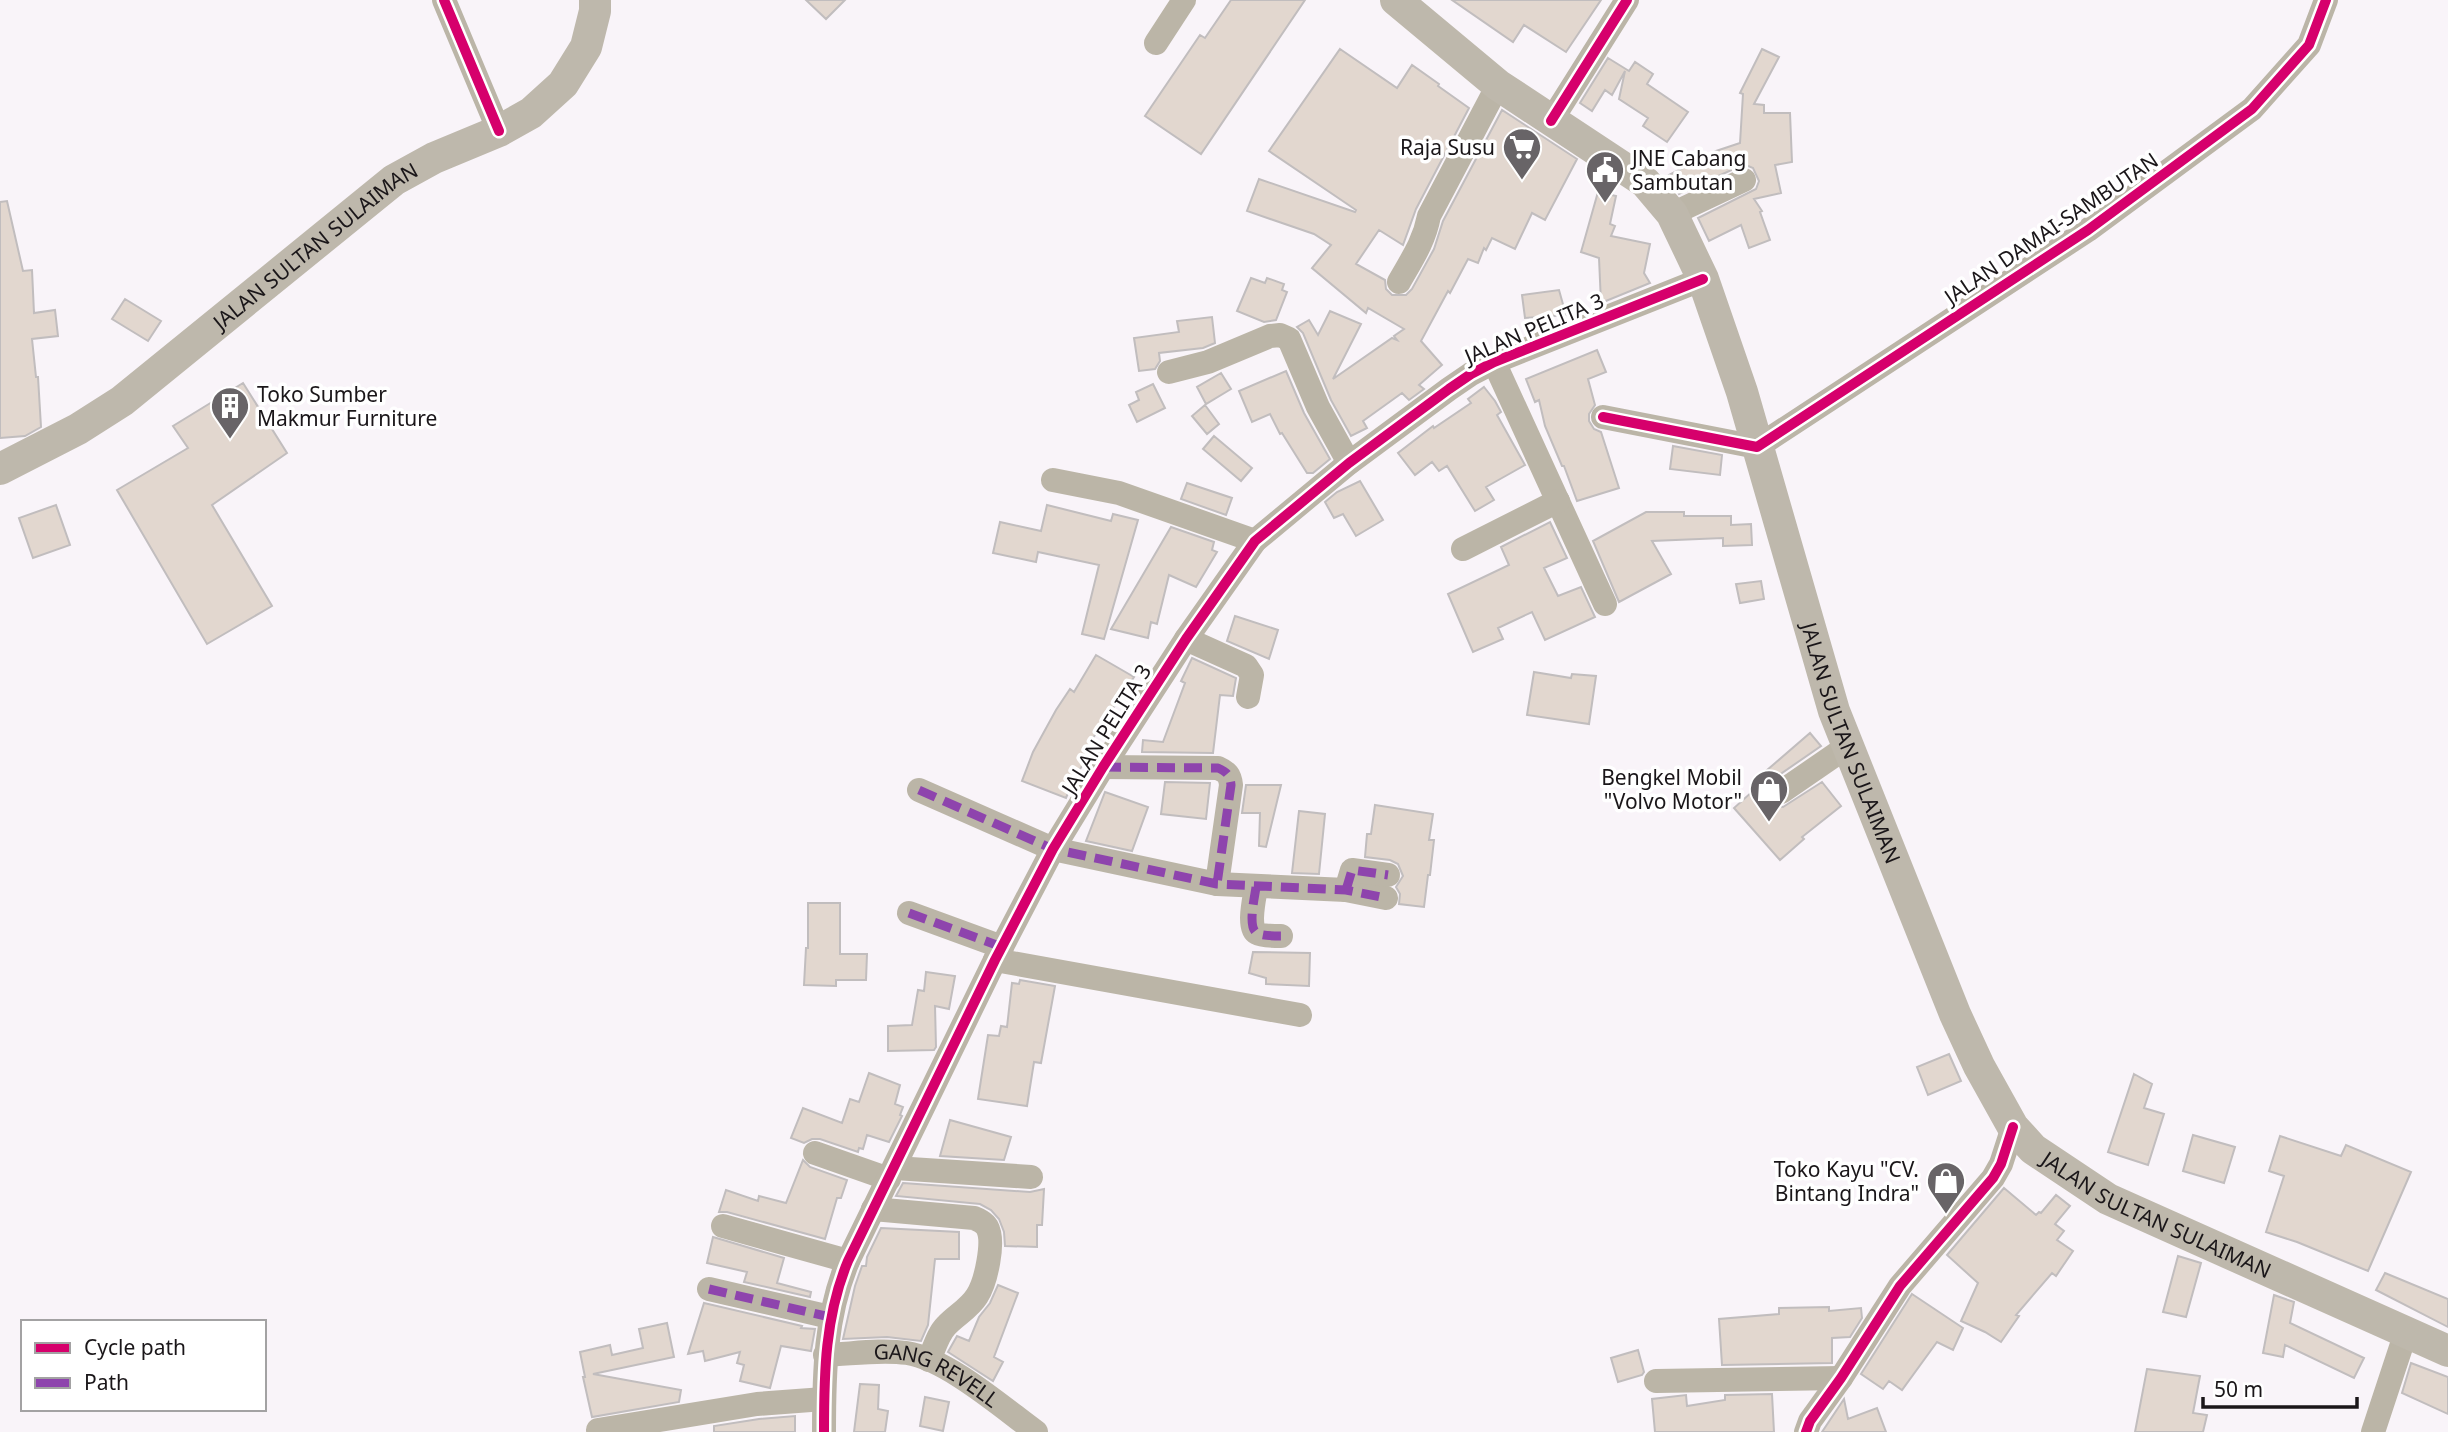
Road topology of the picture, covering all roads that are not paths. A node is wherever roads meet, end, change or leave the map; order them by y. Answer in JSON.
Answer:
{"nodes":[{"id":1,"x":444,"y":0,"type":"edge"},
{"id":2,"x":595,"y":0,"type":"edge"},
{"id":3,"x":1184,"y":0,"type":"edge"},
{"id":4,"x":1396,"y":0,"type":"edge"},
{"id":5,"x":1627,"y":0,"type":"edge"},
{"id":6,"x":2326,"y":0,"type":"edge"},
{"id":7,"x":1156,"y":43,"type":"dead end"},
{"id":8,"x":1499,"y":85,"type":"junction"},
{"id":9,"x":1550,"y":121,"type":"junction"},
{"id":10,"x":499,"y":131,"type":"junction"},
{"id":11,"x":1744,"y":180,"type":"dead end"},
{"id":12,"x":1672,"y":214,"type":"junction"},
{"id":13,"x":1703,"y":279,"type":"junction"},
{"id":14,"x":1399,"y":282,"type":"dead end"},
{"id":15,"x":1494,"y":362,"type":"junction"},
{"id":16,"x":1169,"y":372,"type":"dead end"},
{"id":17,"x":1603,"y":416,"type":"dead end"},
{"id":18,"x":1757,"y":447,"type":"junction"},
{"id":19,"x":1349,"y":463,"type":"junction"},
{"id":20,"x":0,"y":469,"type":"edge"},
{"id":21,"x":1053,"y":480,"type":"dead end"},
{"id":22,"x":1558,"y":501,"type":"junction"},
{"id":23,"x":1255,"y":541,"type":"junction"},
{"id":24,"x":1463,"y":549,"type":"dead end"},
{"id":25,"x":1605,"y":604,"type":"dead end"},
{"id":26,"x":1186,"y":639,"type":"junction"},
{"id":27,"x":1248,"y":697,"type":"dead end"},
{"id":28,"x":1847,"y":746,"type":"junction"},
{"id":29,"x":1103,"y":767,"type":"junction"},
{"id":30,"x":919,"y":790,"type":"dead end"},
{"id":31,"x":1781,"y":792,"type":"dead end"},
{"id":32,"x":1053,"y":849,"type":"junction"},
{"id":33,"x":1217,"y":884,"type":"junction"},
{"id":34,"x":1387,"y":886,"type":"dead end"},
{"id":35,"x":1256,"y":887,"type":"junction"},
{"id":36,"x":909,"y":913,"type":"dead end"},
{"id":37,"x":1281,"y":936,"type":"dead end"},
{"id":38,"x":998,"y":954,"type":"junction"},
{"id":39,"x":1300,"y":1015,"type":"dead end"},
{"id":40,"x":2013,"y":1127,"type":"junction"},
{"id":41,"x":815,"y":1153,"type":"dead end"},
{"id":42,"x":892,"y":1174,"type":"junction"},
{"id":43,"x":1031,"y":1177,"type":"dead end"},
{"id":44,"x":873,"y":1209,"type":"junction"},
{"id":45,"x":723,"y":1226,"type":"dead end"},
{"id":46,"x":848,"y":1261,"type":"junction"},
{"id":47,"x":709,"y":1289,"type":"dead end"},
{"id":48,"x":831,"y":1317,"type":"junction"},
{"id":49,"x":2406,"y":1332,"type":"junction"},
{"id":50,"x":2448,"y":1352,"type":"edge"},
{"id":51,"x":825,"y":1355,"type":"junction"},
{"id":52,"x":929,"y":1360,"type":"junction"},
{"id":53,"x":1841,"y":1378,"type":"junction"},
{"id":54,"x":1656,"y":1381,"type":"dead end"},
{"id":55,"x":824,"y":1399,"type":"junction"},
{"id":56,"x":598,"y":1430,"type":"edge"},
{"id":57,"x":824,"y":1432,"type":"edge"},
{"id":58,"x":1036,"y":1432,"type":"edge"},
{"id":59,"x":1805,"y":1432,"type":"edge"},
{"id":60,"x":2373,"y":1432,"type":"edge"}],
"edges":[{"from":1,"to":10,"type":"street"},
{"from":2,"to":10,"type":"main road","name":"JALAN SULTAN SULAIMAN"},
{"from":3,"to":7,"type":"street"},
{"from":4,"to":8,"type":"main road","name":"JALAN SULTAN SULAIMAN"},
{"from":5,"to":9,"type":"street"},
{"from":6,"to":18,"type":"street","name":"JALAN DAMAI-SAMBUTAN"},
{"from":8,"to":9,"type":"main road","name":"JALAN SULTAN SULAIMAN"},
{"from":8,"to":14,"type":"street"},
{"from":9,"to":12,"type":"main road","name":"JALAN SULTAN SULAIMAN"},
{"from":10,"to":20,"type":"main road","name":"JALAN SULTAN SULAIMAN"},
{"from":11,"to":12,"type":"street"},
{"from":12,"to":13,"type":"main road","name":"JALAN SULTAN SULAIMAN"},
{"from":13,"to":15,"type":"street","name":"JALAN PELITA 3"},
{"from":13,"to":18,"type":"main road","name":"JALAN SULTAN SULAIMAN"},
{"from":15,"to":19,"type":"street","name":"JALAN PELITA 3"},
{"from":15,"to":22,"type":"street"},
{"from":16,"to":19,"type":"street"},
{"from":17,"to":18,"type":"street"},
{"from":18,"to":28,"type":"main road","name":"JALAN SULTAN SULAIMAN"},
{"from":19,"to":23,"type":"street","name":"JALAN PELITA 3"},
{"from":21,"to":23,"type":"street"},
{"from":22,"to":24,"type":"street"},
{"from":22,"to":25,"type":"street"},
{"from":23,"to":26,"type":"street","name":"JALAN PELITA 3"},
{"from":26,"to":27,"type":"street"},
{"from":26,"to":29,"type":"street","name":"JALAN PELITA 3"},
{"from":28,"to":31,"type":"street"},
{"from":28,"to":40,"type":"main road","name":"JALAN SULTAN SULAIMAN"},
{"from":29,"to":32,"type":"street","name":"JALAN PELITA 3"},
{"from":29,"to":33,"type":"street"},
{"from":30,"to":32,"type":"street"},
{"from":32,"to":33,"type":"street"},
{"from":32,"to":38,"type":"street","name":"JALAN PELITA 3"},
{"from":33,"to":35,"type":"street"},
{"from":34,"to":35,"type":"street"},
{"from":35,"to":37,"type":"street"},
{"from":36,"to":38,"type":"street"},
{"from":38,"to":39,"type":"street"},
{"from":38,"to":42,"type":"street","name":"JALAN PELITA 3"},
{"from":40,"to":49,"type":"main road","name":"JALAN SULTAN SULAIMAN"},
{"from":40,"to":53,"type":"street"},
{"from":41,"to":42,"type":"street"},
{"from":42,"to":43,"type":"street"},
{"from":42,"to":44,"type":"street","name":"JALAN PELITA 3"},
{"from":44,"to":46,"type":"street","name":"JALAN PELITA 3"},
{"from":44,"to":52,"type":"street"},
{"from":45,"to":46,"type":"street"},
{"from":46,"to":48,"type":"street","name":"JALAN PELITA 3"},
{"from":47,"to":48,"type":"street"},
{"from":48,"to":51,"type":"street","name":"JALAN PELITA 3"},
{"from":49,"to":50,"type":"main road","name":"JALAN SULTAN SULAIMAN"},
{"from":49,"to":60,"type":"street"},
{"from":51,"to":52,"type":"street","name":"GANG REVELL"},
{"from":51,"to":55,"type":"street","name":"JALAN PELITA 3"},
{"from":52,"to":58,"type":"street","name":"GANG REVELL"},
{"from":53,"to":54,"type":"street"},
{"from":53,"to":59,"type":"street"},
{"from":55,"to":56,"type":"street"},
{"from":55,"to":57,"type":"street","name":"JALAN PELITA 3"}]}
